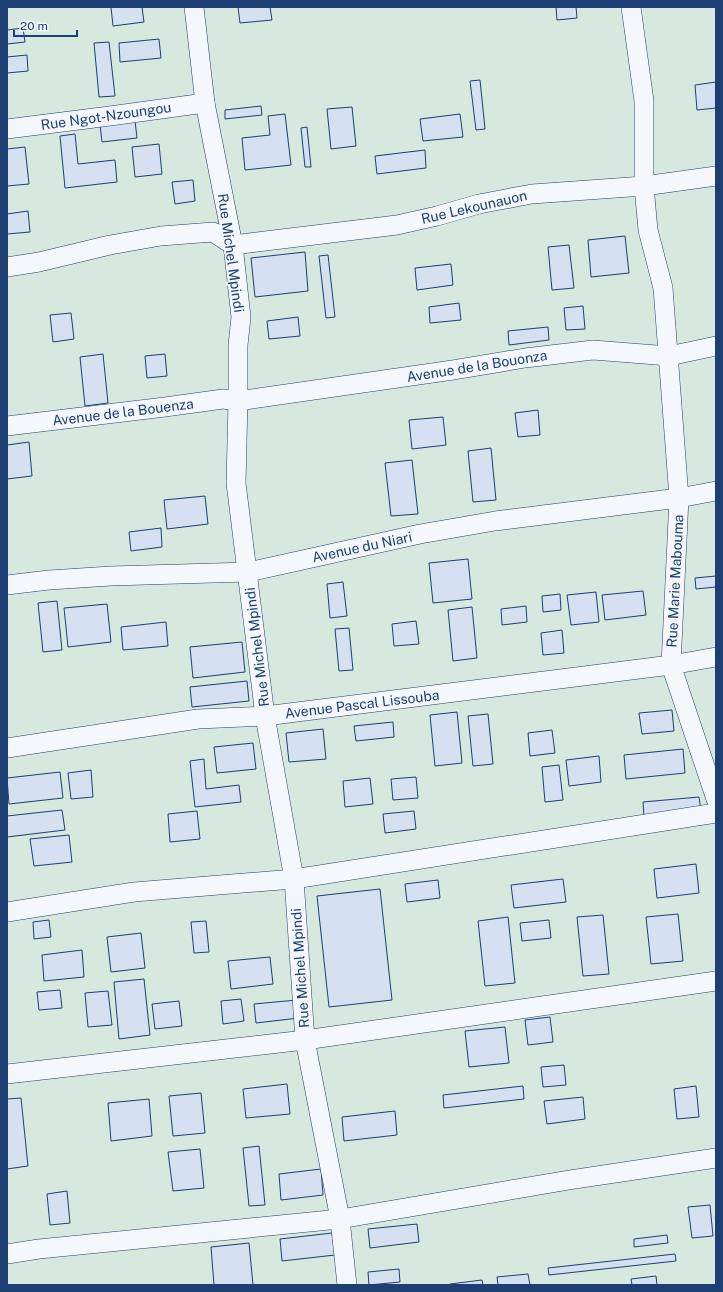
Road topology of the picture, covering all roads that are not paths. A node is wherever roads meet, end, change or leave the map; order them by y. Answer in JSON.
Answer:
{"nodes":[{"id":1,"x":194,"y":7,"type":"edge"},
{"id":2,"x":631,"y":7,"type":"edge"},
{"id":3,"x":205,"y":103,"type":"junction"},
{"id":4,"x":7,"y":129,"type":"edge"},
{"id":5,"x":716,"y":176,"type":"edge"},
{"id":6,"x":644,"y":186,"type":"junction"},
{"id":7,"x":233,"y":245,"type":"junction"},
{"id":8,"x":7,"y":267,"type":"edge"},
{"id":9,"x":716,"y":346,"type":"edge"},
{"id":10,"x":669,"y":356,"type":"junction"},
{"id":11,"x":238,"y":401,"type":"junction"},
{"id":12,"x":7,"y":426,"type":"edge"},
{"id":13,"x":716,"y":491,"type":"edge"},
{"id":14,"x":679,"y":498,"type":"junction"},
{"id":15,"x":248,"y":572,"type":"junction"},
{"id":16,"x":7,"y":585,"type":"edge"},
{"id":17,"x":716,"y":657,"type":"edge"},
{"id":18,"x":671,"y":665,"type":"junction"},
{"id":19,"x":265,"y":716,"type":"junction"},
{"id":20,"x":7,"y":748,"type":"edge"},
{"id":21,"x":716,"y":799,"type":"edge"},
{"id":22,"x":716,"y":813,"type":"edge"},
{"id":23,"x":294,"y":879,"type":"junction"},
{"id":24,"x":7,"y":912,"type":"edge"},
{"id":25,"x":716,"y":981,"type":"edge"},
{"id":26,"x":305,"y":1040,"type":"junction"},
{"id":27,"x":7,"y":1074,"type":"edge"},
{"id":28,"x":716,"y":1158,"type":"edge"},
{"id":29,"x":340,"y":1219,"type":"junction"},
{"id":30,"x":7,"y":1254,"type":"edge"},
{"id":31,"x":347,"y":1285,"type":"edge"}],
"edges":[{"from":1,"to":3,"type":"street","name":"Rue Michel Mpindi"},
{"from":2,"to":6,"type":"street","name":"Rue Marie Mabouma"},
{"from":3,"to":4,"type":"street","name":"Rue Ngot-Nzoungou"},
{"from":3,"to":7,"type":"street","name":"Rue Michel Mpindi"},
{"from":5,"to":6,"type":"street","name":"Rue Lekounauon"},
{"from":6,"to":7,"type":"street","name":"Rue Lekounauon"},
{"from":6,"to":10,"type":"street","name":"Rue Marie Mabouma"},
{"from":7,"to":8,"type":"street"},
{"from":7,"to":11,"type":"street","name":"Rue Michel Mpindi"},
{"from":9,"to":10,"type":"street","name":"Avenue de la Bouonza"},
{"from":10,"to":11,"type":"street","name":"Avenue de la Bouonza"},
{"from":10,"to":14,"type":"street","name":"Rue Marie Mabouma"},
{"from":11,"to":12,"type":"street","name":"Avenue de la Bouenza"},
{"from":11,"to":15,"type":"street","name":"Rue Michel Mpindi"},
{"from":13,"to":14,"type":"street","name":"Avenue du Niari"},
{"from":14,"to":15,"type":"street","name":"Avenue du Niari"},
{"from":14,"to":18,"type":"street","name":"Rue Marie Mabouma"},
{"from":15,"to":16,"type":"street","name":"Avenue du Niari"},
{"from":15,"to":19,"type":"street","name":"Rue Michel Mpindi"},
{"from":17,"to":18,"type":"street","name":"Avenue Pascal Lissouba"},
{"from":18,"to":19,"type":"street","name":"Avenue Pascal Lissouba"},
{"from":18,"to":21,"type":"street","name":"Rue Marie Mabouma"},
{"from":19,"to":20,"type":"street","name":"Avenue Pascal Lissouba"},
{"from":19,"to":23,"type":"street","name":"Rue Michel Mpindi"},
{"from":22,"to":23,"type":"street"},
{"from":23,"to":24,"type":"street"},
{"from":23,"to":26,"type":"street","name":"Rue Michel Mpindi"},
{"from":25,"to":26,"type":"street"},
{"from":26,"to":27,"type":"street"},
{"from":26,"to":29,"type":"street","name":"Rue Michel Mpindi"},
{"from":28,"to":29,"type":"street"},
{"from":29,"to":30,"type":"street"},
{"from":29,"to":31,"type":"street","name":"Rue Michel Mpindi"}]}
